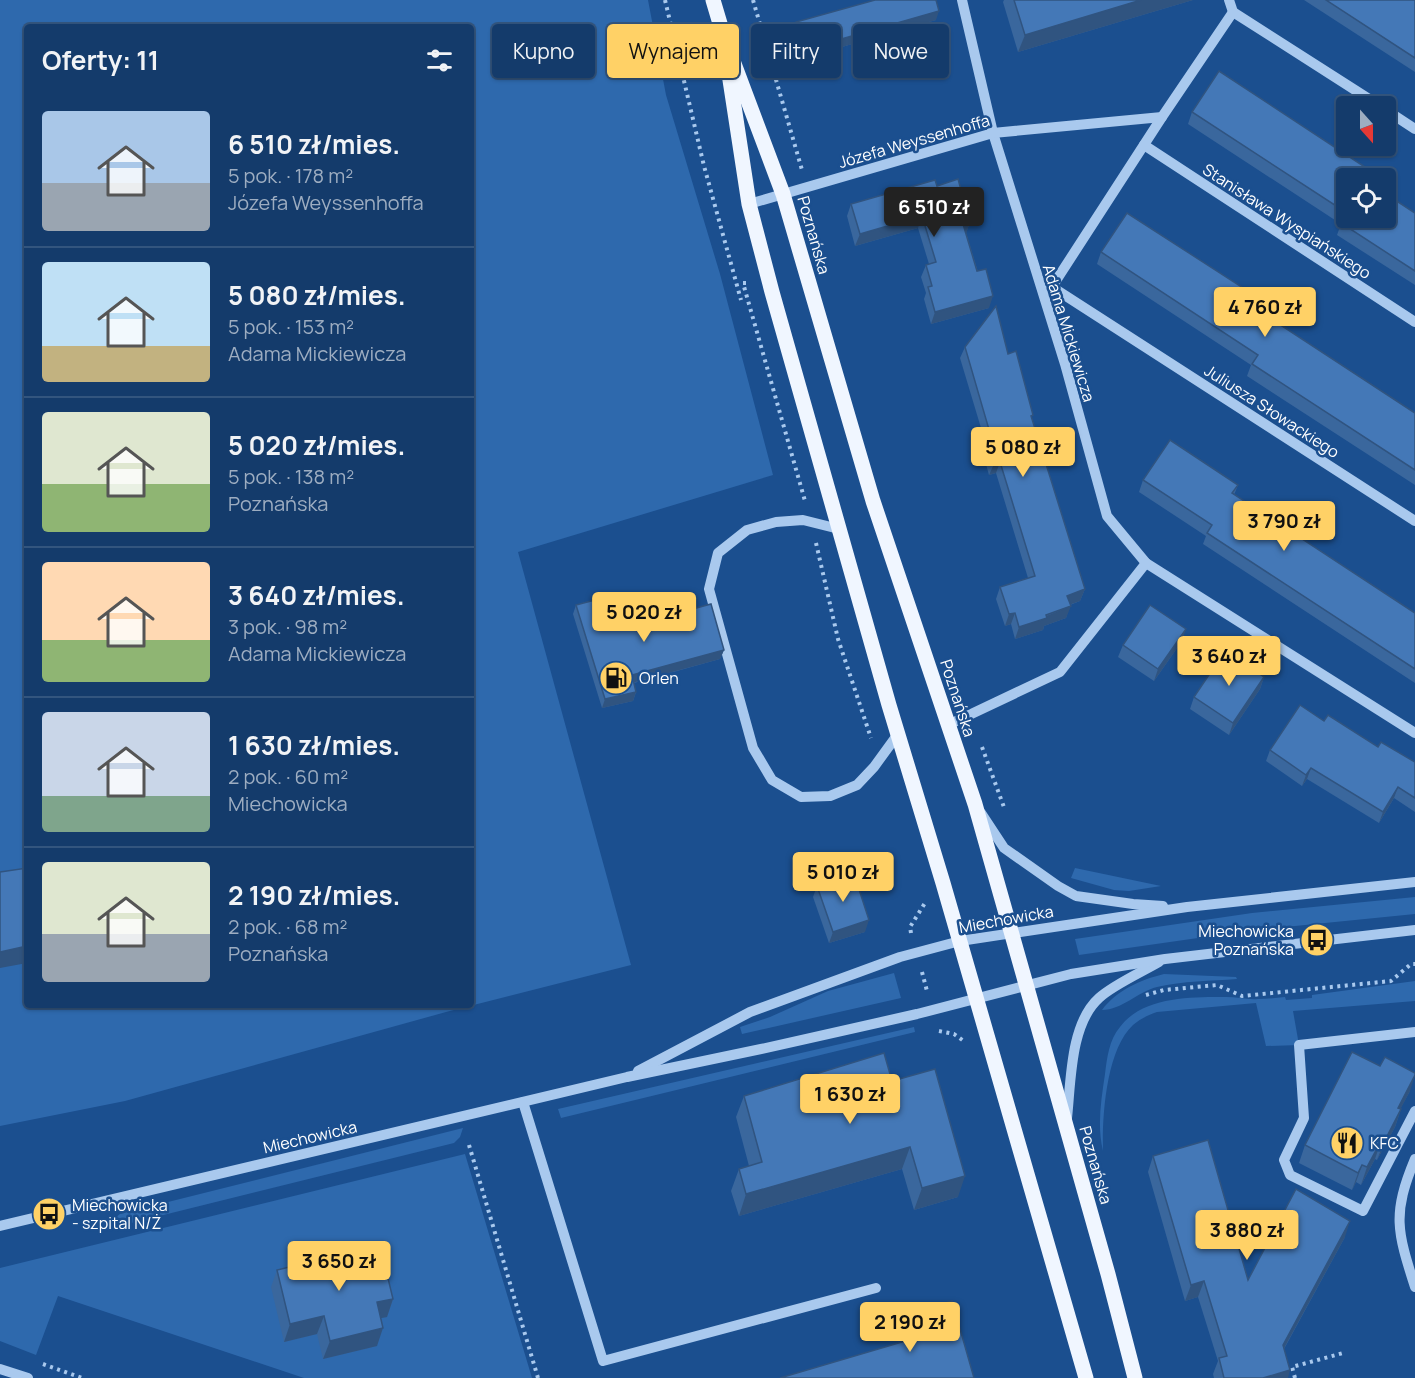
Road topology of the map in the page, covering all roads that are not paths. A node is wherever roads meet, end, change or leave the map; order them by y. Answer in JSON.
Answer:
{"nodes":[{"id":1,"x":713,"y":0,"type":"edge"},
{"id":2,"x":962,"y":0,"type":"edge"},
{"id":3,"x":1228,"y":0,"type":"edge"},
{"id":4,"x":1233,"y":12,"type":"junction"},
{"id":5,"x":720,"y":24,"type":"edge"},
{"id":6,"x":739,"y":77,"type":"edge"},
{"id":7,"x":730,"y":78,"type":"edge"},
{"id":8,"x":1364,"y":96,"type":"edge"},
{"id":9,"x":1162,"y":117,"type":"junction"},
{"id":10,"x":1396,"y":117,"type":"edge"},
{"id":11,"x":1415,"y":129,"type":"edge"},
{"id":12,"x":993,"y":133,"type":"junction"},
{"id":13,"x":1144,"y":146,"type":"junction"},
{"id":14,"x":783,"y":195,"type":"junction"},
{"id":15,"x":749,"y":204,"type":"junction"},
{"id":16,"x":1052,"y":287,"type":"junction"},
{"id":17,"x":1044,"y":300,"type":"junction"},
{"id":18,"x":1415,"y":322,"type":"edge"},
{"id":19,"x":1415,"y":520,"type":"edge"},
{"id":20,"x":839,"y":530,"type":"junction"},
{"id":21,"x":1146,"y":563,"type":"junction"},
{"id":22,"x":948,"y":725,"type":"junction"},
{"id":23,"x":1415,"y":733,"type":"edge"},
{"id":24,"x":898,"y":734,"type":"junction"},
{"id":25,"x":975,"y":804,"type":"junction"},
{"id":26,"x":1415,"y":882,"type":"edge"},
{"id":27,"x":1187,"y":907,"type":"junction"},
{"id":28,"x":1415,"y":930,"type":"edge"},
{"id":29,"x":1011,"y":933,"type":"junction"},
{"id":30,"x":960,"y":941,"type":"junction"},
{"id":31,"x":1165,"y":958,"type":"junction"},
{"id":32,"x":1027,"y":984,"type":"junction"},
{"id":33,"x":976,"y":1000,"type":"junction"},
{"id":34,"x":1415,"y":1032,"type":"edge"},
{"id":35,"x":627,"y":1077,"type":"junction"},
{"id":36,"x":523,"y":1102,"type":"junction"},
{"id":37,"x":1415,"y":1111,"type":"edge"},
{"id":38,"x":1066,"y":1125,"type":"junction"},
{"id":39,"x":1415,"y":1159,"type":"edge"},
{"id":40,"x":0,"y":1226,"type":"edge"},
{"id":41,"x":1415,"y":1287,"type":"edge"},
{"id":42,"x":876,"y":1288,"type":"dead end"},
{"id":43,"x":0,"y":1369,"type":"edge"},
{"id":44,"x":28,"y":1378,"type":"edge"},
{"id":45,"x":1086,"y":1378,"type":"edge"},
{"id":46,"x":1135,"y":1378,"type":"edge"}],
"edges":[{"from":1,"to":5,"type":"main road","name":"Poznańska"},
{"from":2,"to":12,"type":"street","name":"Adama Mickiewicza"},
{"from":3,"to":4,"type":"street"},
{"from":4,"to":8,"type":"street"},
{"from":4,"to":9,"type":"street"},
{"from":6,"to":14,"type":"main road","name":"Poznańska"},
{"from":7,"to":15,"type":"main road","name":"Poznańska"},
{"from":9,"to":12,"type":"street","name":"Józefa Weyssenhoffa"},
{"from":9,"to":13,"type":"street"},
{"from":10,"to":11,"type":"street"},
{"from":12,"to":14,"type":"street","name":"Józefa Weyssenhoffa"},
{"from":12,"to":17,"type":"street","name":"Adama Mickiewicza"},
{"from":13,"to":16,"type":"street"},
{"from":13,"to":18,"type":"street","name":"Stanisława Wyspiańskiego"},
{"from":14,"to":15,"type":"street","name":"Józefa Weyssenhoffa"},
{"from":14,"to":22,"type":"main road","name":"Poznańska"},
{"from":15,"to":20,"type":"main road","name":"Poznańska"},
{"from":16,"to":17,"type":"street"},
{"from":16,"to":19,"type":"street","name":"Juliusza Słowackiego"},
{"from":17,"to":21,"type":"street","name":"Adama Mickiewicza"},
{"from":20,"to":24,"type":"main road","name":"Poznańska"},
{"from":20,"to":24,"type":"street"},
{"from":21,"to":22,"type":"street"},
{"from":21,"to":23,"type":"street","name":"Adama Mickiewicza"},
{"from":22,"to":25,"type":"main road","name":"Poznańska"},
{"from":24,"to":30,"type":"main road","name":"Poznańska"},
{"from":25,"to":27,"type":"street"},
{"from":25,"to":29,"type":"main road","name":"Poznańska"},
{"from":26,"to":27,"type":"street","name":"Miechowicka"},
{"from":27,"to":29,"type":"street","name":"Miechowicka"},
{"from":28,"to":31,"type":"street","name":"Miechowicka"},
{"from":29,"to":30,"type":"street","name":"Miechowicka"},
{"from":29,"to":32,"type":"main road","name":"Poznańska"},
{"from":30,"to":33,"type":"main road","name":"Poznańska"},
{"from":30,"to":35,"type":"street","name":"Miechowicka"},
{"from":31,"to":32,"type":"street","name":"Miechowicka"},
{"from":31,"to":38,"type":"street"},
{"from":32,"to":33,"type":"street","name":"Miechowicka"},
{"from":32,"to":38,"type":"main road","name":"Poznańska"},
{"from":33,"to":35,"type":"street","name":"Miechowicka"},
{"from":33,"to":45,"type":"main road","name":"Poznańska"},
{"from":34,"to":37,"type":"street"},
{"from":35,"to":36,"type":"street","name":"Miechowicka"},
{"from":36,"to":40,"type":"street","name":"Miechowicka"},
{"from":36,"to":42,"type":"street"},
{"from":38,"to":46,"type":"main road","name":"Poznańska"},
{"from":39,"to":41,"type":"street"},
{"from":43,"to":44,"type":"street"}]}
